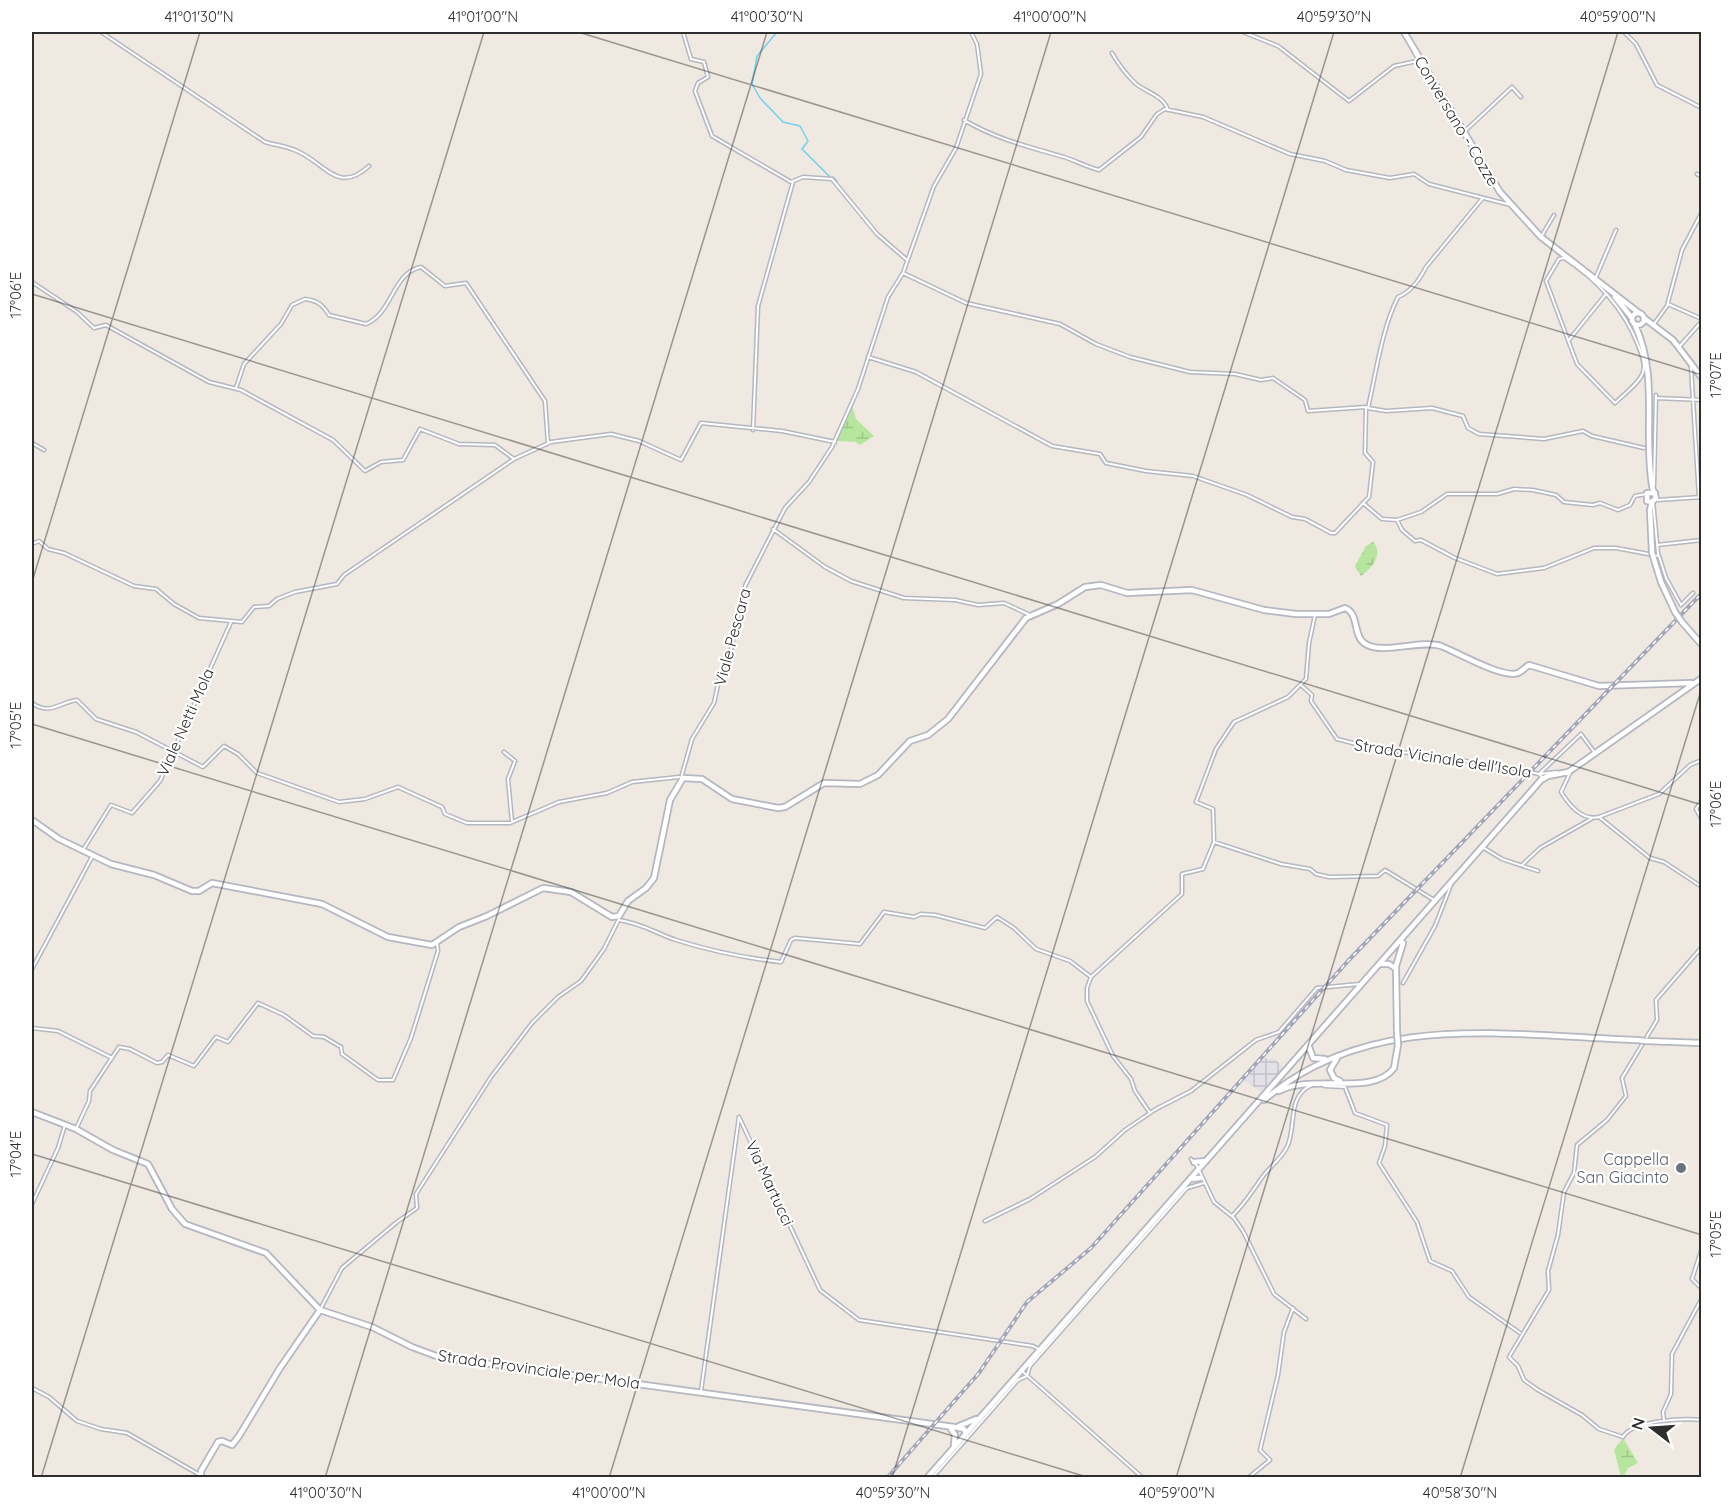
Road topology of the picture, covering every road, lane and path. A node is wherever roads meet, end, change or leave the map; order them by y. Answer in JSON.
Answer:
{"nodes":[{"id":1,"x":101,"y":32,"type":"edge"},
{"id":2,"x":683,"y":32,"type":"edge"},
{"id":3,"x":971,"y":32,"type":"edge"},
{"id":4,"x":1243,"y":32,"type":"edge"},
{"id":5,"x":1404,"y":32,"type":"edge"},
{"id":6,"x":1624,"y":32,"type":"edge"},
{"id":7,"x":1412,"y":46,"type":"junction"},
{"id":8,"x":1112,"y":53,"type":"dead end"},
{"id":9,"x":1418,"y":61,"type":"junction"},
{"id":10,"x":1435,"y":81,"type":"junction"},
{"id":11,"x":1521,"y":97,"type":"dead end"},
{"id":12,"x":1701,"y":108,"type":"edge"},
{"id":13,"x":1168,"y":110,"type":"junction"},
{"id":14,"x":964,"y":120,"type":"junction"},
{"id":15,"x":1465,"y":131,"type":"junction"},
{"id":16,"x":369,"y":166,"type":"dead end"},
{"id":17,"x":1697,"y":174,"type":"dead end"},
{"id":18,"x":1701,"y":177,"type":"edge"},
{"id":19,"x":793,"y":182,"type":"junction"},
{"id":20,"x":1482,"y":199,"type":"junction"},
{"id":21,"x":1512,"y":205,"type":"junction"},
{"id":22,"x":1701,"y":212,"type":"edge"},
{"id":23,"x":1554,"y":215,"type":"dead end"},
{"id":24,"x":1616,"y":230,"type":"dead end"},
{"id":25,"x":1541,"y":237,"type":"junction"},
{"id":26,"x":907,"y":260,"type":"junction"},
{"id":27,"x":903,"y":273,"type":"junction"},
{"id":28,"x":1595,"y":279,"type":"junction"},
{"id":29,"x":32,"y":282,"type":"edge"},
{"id":30,"x":1606,"y":294,"type":"junction"},
{"id":31,"x":1614,"y":296,"type":"junction"},
{"id":32,"x":1668,"y":304,"type":"junction"},
{"id":33,"x":1639,"y":313,"type":"junction"},
{"id":34,"x":1624,"y":317,"type":"junction"},
{"id":35,"x":1632,"y":318,"type":"junction"},
{"id":36,"x":1701,"y":320,"type":"edge"},
{"id":37,"x":1652,"y":323,"type":"junction"},
{"id":38,"x":1639,"y":326,"type":"junction"},
{"id":39,"x":1569,"y":340,"type":"junction"},
{"id":40,"x":1679,"y":347,"type":"junction"},
{"id":41,"x":868,"y":357,"type":"junction"},
{"id":42,"x":1691,"y":364,"type":"junction"},
{"id":43,"x":1701,"y":378,"type":"edge"},
{"id":44,"x":236,"y":388,"type":"junction"},
{"id":45,"x":1693,"y":399,"type":"junction"},
{"id":46,"x":1701,"y":400,"type":"edge"},
{"id":47,"x":1368,"y":408,"type":"junction"},
{"id":48,"x":753,"y":430,"type":"junction"},
{"id":49,"x":1651,"y":435,"type":"junction"},
{"id":50,"x":835,"y":442,"type":"junction"},
{"id":51,"x":32,"y":443,"type":"edge"},
{"id":52,"x":548,"y":443,"type":"junction"},
{"id":53,"x":1644,"y":448,"type":"junction"},
{"id":54,"x":44,"y":450,"type":"dead end"},
{"id":55,"x":1651,"y":458,"type":"junction"},
{"id":56,"x":514,"y":459,"type":"junction"},
{"id":57,"x":1701,"y":463,"type":"edge"},
{"id":58,"x":1697,"y":464,"type":"junction"},
{"id":59,"x":1651,"y":474,"type":"junction"},
{"id":60,"x":1655,"y":493,"type":"junction"},
{"id":61,"x":1700,"y":497,"type":"edge"},
{"id":62,"x":1648,"y":498,"type":"junction"},
{"id":63,"x":1664,"y":498,"type":"junction"},
{"id":64,"x":1363,"y":503,"type":"junction"},
{"id":65,"x":1397,"y":520,"type":"junction"},
{"id":66,"x":772,"y":529,"type":"junction"},
{"id":67,"x":1701,"y":540,"type":"edge"},
{"id":68,"x":32,"y":544,"type":"edge"},
{"id":69,"x":1657,"y":545,"type":"junction"},
{"id":70,"x":1655,"y":555,"type":"junction"},
{"id":71,"x":1693,"y":593,"type":"dead end"},
{"id":72,"x":1030,"y":615,"type":"junction"},
{"id":73,"x":1315,"y":615,"type":"junction"},
{"id":74,"x":231,"y":622,"type":"junction"},
{"id":75,"x":1701,"y":645,"type":"edge"},
{"id":76,"x":1701,"y":678,"type":"edge"},
{"id":77,"x":1691,"y":683,"type":"junction"},
{"id":78,"x":1302,"y":684,"type":"junction"},
{"id":79,"x":32,"y":703,"type":"edge"},
{"id":80,"x":173,"y":751,"type":"junction"},
{"id":81,"x":504,"y":752,"type":"dead end"},
{"id":82,"x":1595,"y":753,"type":"junction"},
{"id":83,"x":1701,"y":760,"type":"edge"},
{"id":84,"x":1568,"y":771,"type":"junction"},
{"id":85,"x":1539,"y":774,"type":"junction"},
{"id":86,"x":681,"y":777,"type":"junction"},
{"id":87,"x":1546,"y":777,"type":"junction"},
{"id":88,"x":1701,"y":800,"type":"edge"},
{"id":89,"x":1599,"y":817,"type":"junction"},
{"id":90,"x":1592,"y":819,"type":"junction"},
{"id":91,"x":32,"y":820,"type":"edge"},
{"id":92,"x":1701,"y":820,"type":"edge"},
{"id":93,"x":512,"y":822,"type":"junction"},
{"id":94,"x":1214,"y":843,"type":"junction"},
{"id":95,"x":1484,"y":848,"type":"junction"},
{"id":96,"x":83,"y":850,"type":"junction"},
{"id":97,"x":93,"y":855,"type":"junction"},
{"id":98,"x":1522,"y":865,"type":"junction"},
{"id":99,"x":1538,"y":871,"type":"dead end"},
{"id":100,"x":1451,"y":885,"type":"junction"},
{"id":101,"x":1701,"y":887,"type":"edge"},
{"id":102,"x":1437,"y":902,"type":"junction"},
{"id":103,"x":622,"y":913,"type":"junction"},
{"id":104,"x":619,"y":920,"type":"junction"},
{"id":105,"x":1405,"y":938,"type":"junction"},
{"id":106,"x":437,"y":943,"type":"junction"},
{"id":107,"x":1701,"y":947,"type":"edge"},
{"id":108,"x":1393,"y":951,"type":"junction"},
{"id":109,"x":1397,"y":960,"type":"junction"},
{"id":110,"x":1382,"y":964,"type":"junction"},
{"id":111,"x":1395,"y":968,"type":"junction"},
{"id":112,"x":32,"y":969,"type":"edge"},
{"id":113,"x":1091,"y":977,"type":"junction"},
{"id":114,"x":1396,"y":981,"type":"junction"},
{"id":115,"x":1402,"y":983,"type":"dead end"},
{"id":116,"x":1363,"y":985,"type":"junction"},
{"id":117,"x":32,"y":1028,"type":"edge"},
{"id":118,"x":1701,"y":1043,"type":"edge"},
{"id":119,"x":1311,"y":1044,"type":"junction"},
{"id":120,"x":1339,"y":1055,"type":"junction"},
{"id":121,"x":112,"y":1058,"type":"junction"},
{"id":122,"x":1345,"y":1085,"type":"junction"},
{"id":123,"x":1267,"y":1098,"type":"junction"},
{"id":124,"x":32,"y":1112,"type":"edge"},
{"id":125,"x":1149,"y":1113,"type":"junction"},
{"id":126,"x":1249,"y":1114,"type":"junction"},
{"id":127,"x":64,"y":1125,"type":"junction"},
{"id":128,"x":76,"y":1129,"type":"junction"},
{"id":129,"x":1205,"y":1162,"type":"junction"},
{"id":130,"x":1194,"y":1165,"type":"junction"},
{"id":131,"x":1189,"y":1180,"type":"junction"},
{"id":132,"x":1202,"y":1180,"type":"junction"},
{"id":133,"x":32,"y":1204,"type":"edge"},
{"id":134,"x":1232,"y":1216,"type":"junction"},
{"id":135,"x":985,"y":1221,"type":"dead end"},
{"id":136,"x":1701,"y":1248,"type":"edge"},
{"id":137,"x":1701,"y":1289,"type":"edge"},
{"id":138,"x":1701,"y":1298,"type":"edge"},
{"id":139,"x":1293,"y":1308,"type":"junction"},
{"id":140,"x":320,"y":1310,"type":"junction"},
{"id":141,"x":1306,"y":1319,"type":"dead end"},
{"id":142,"x":1521,"y":1333,"type":"junction"},
{"id":143,"x":1040,"y":1350,"type":"junction"},
{"id":144,"x":1022,"y":1371,"type":"junction"},
{"id":145,"x":1027,"y":1376,"type":"junction"},
{"id":146,"x":32,"y":1388,"type":"edge"},
{"id":147,"x":700,"y":1392,"type":"junction"},
{"id":148,"x":986,"y":1412,"type":"junction"},
{"id":149,"x":1664,"y":1420,"type":"junction"},
{"id":150,"x":1701,"y":1420,"type":"edge"},
{"id":151,"x":951,"y":1428,"type":"junction"},
{"id":152,"x":966,"y":1434,"type":"junction"},
{"id":153,"x":949,"y":1454,"type":"junction"},
{"id":154,"x":201,"y":1477,"type":"edge"},
{"id":155,"x":930,"y":1478,"type":"edge"},
{"id":156,"x":1143,"y":1478,"type":"edge"},
{"id":157,"x":1248,"y":1478,"type":"edge"}],
"edges":[{"from":1,"to":16,"type":"street"},
{"from":2,"to":19,"type":"street"},
{"from":3,"to":14,"type":"street","name":"Viale Pescara"},
{"from":4,"to":9,"type":"street"},
{"from":5,"to":7,"type":"street","name":"Conversano - Cozze"},
{"from":6,"to":12,"type":"street"},
{"from":7,"to":9,"type":"street"},
{"from":7,"to":10,"type":"street","name":"Conversano - Cozze"},
{"from":8,"to":13,"type":"street"},
{"from":9,"to":10,"type":"street"},
{"from":10,"to":15,"type":"street","name":"Conversano - Cozze"},
{"from":11,"to":15,"type":"street"},
{"from":13,"to":14,"type":"street"},
{"from":13,"to":20,"type":"street"},
{"from":14,"to":26,"type":"street","name":"Viale Pescara"},
{"from":15,"to":21,"type":"street","name":"Conversano - Cozze"},
{"from":17,"to":18,"type":"street"},
{"from":19,"to":26,"type":"street"},
{"from":19,"to":48,"type":"street"},
{"from":20,"to":21,"type":"street"},
{"from":20,"to":47,"type":"street"},
{"from":21,"to":25,"type":"street","name":"Conversano - Cozze"},
{"from":22,"to":32,"type":"street"},
{"from":23,"to":25,"type":"street"},
{"from":24,"to":28,"type":"street"},
{"from":25,"to":28,"type":"street","name":"Conversano - Cozze"},
{"from":26,"to":27,"type":"street","name":"Viale Pescara"},
{"from":27,"to":41,"type":"street","name":"Viale Pescara"},
{"from":27,"to":47,"type":"street"},
{"from":28,"to":31,"type":"street"},
{"from":28,"to":33,"type":"street"},
{"from":29,"to":44,"type":"street"},
{"from":30,"to":34,"type":"street"},
{"from":30,"to":39,"type":"street"},
{"from":30,"to":39,"type":"street"},
{"from":31,"to":34,"type":"street"},
{"from":31,"to":35,"type":"street"},
{"from":32,"to":36,"type":"street"},
{"from":32,"to":37,"type":"street"},
{"from":33,"to":35,"type":"street"},
{"from":33,"to":38,"type":"street"},
{"from":34,"to":38,"type":"street"},
{"from":35,"to":38,"type":"street"},
{"from":36,"to":40,"type":"street"},
{"from":37,"to":38,"type":"street"},
{"from":37,"to":40,"type":"street"},
{"from":38,"to":39,"type":"street"},
{"from":38,"to":49,"type":"street"},
{"from":40,"to":42,"type":"street"},
{"from":41,"to":50,"type":"street","name":"Viale Pescara"},
{"from":41,"to":64,"type":"street"},
{"from":42,"to":43,"type":"street"},
{"from":42,"to":45,"type":"street"},
{"from":44,"to":52,"type":"street"},
{"from":44,"to":56,"type":"street"},
{"from":45,"to":46,"type":"street"},
{"from":45,"to":58,"type":"street"},
{"from":45,"to":60,"type":"street"},
{"from":47,"to":53,"type":"street"},
{"from":47,"to":64,"type":"street"},
{"from":48,"to":50,"type":"street"},
{"from":48,"to":52,"type":"street"},
{"from":49,"to":53,"type":"street"},
{"from":49,"to":55,"type":"street"},
{"from":50,"to":66,"type":"street","name":"Viale Pescara"},
{"from":51,"to":54,"type":"street"},
{"from":52,"to":56,"type":"street"},
{"from":53,"to":55,"type":"street"},
{"from":55,"to":59,"type":"street"},
{"from":56,"to":74,"type":"street"},
{"from":57,"to":58,"type":"street"},
{"from":58,"to":61,"type":"street"},
{"from":59,"to":60,"type":"street"},
{"from":59,"to":62,"type":"street"},
{"from":60,"to":62,"type":"street"},
{"from":60,"to":62,"type":"street"},
{"from":60,"to":63,"type":"street"},
{"from":61,"to":63,"type":"street"},
{"from":62,"to":63,"type":"street"},
{"from":62,"to":65,"type":"street"},
{"from":62,"to":69,"type":"street"},
{"from":62,"to":70,"type":"street"},
{"from":64,"to":65,"type":"street"},
{"from":65,"to":70,"type":"street"},
{"from":66,"to":72,"type":"street"},
{"from":66,"to":86,"type":"street","name":"Viale Pescara"},
{"from":67,"to":69,"type":"street"},
{"from":68,"to":74,"type":"street"},
{"from":69,"to":70,"type":"street"},
{"from":70,"to":71,"type":"street"},
{"from":70,"to":75,"type":"street","bridge":true},
{"from":72,"to":73,"type":"street"},
{"from":72,"to":86,"type":"street"},
{"from":73,"to":77,"type":"street"},
{"from":73,"to":78,"type":"street"},
{"from":74,"to":80,"type":"street","name":"Viale Netti Mola"},
{"from":76,"to":77,"type":"street"},
{"from":77,"to":82,"type":"street"},
{"from":78,"to":85,"type":"street","name":"Strada Vicinale dell'Isola"},
{"from":78,"to":94,"type":"street"},
{"from":79,"to":80,"type":"street"},
{"from":80,"to":93,"type":"street"},
{"from":80,"to":96,"type":"street","name":"Viale Netti Mola"},
{"from":81,"to":93,"type":"street"},
{"from":82,"to":84,"type":"street"},
{"from":82,"to":85,"type":"street"},
{"from":83,"to":89,"type":"street"},
{"from":84,"to":85,"type":"street"},
{"from":84,"to":87,"type":"street"},
{"from":84,"to":90,"type":"street"},
{"from":85,"to":87,"type":"street","name":"Strada Vicinale dell'Isola"},
{"from":86,"to":93,"type":"street"},
{"from":86,"to":103,"type":"street"},
{"from":87,"to":95,"type":"street"},
{"from":88,"to":92,"type":"street"},
{"from":89,"to":90,"type":"street"},
{"from":89,"to":101,"type":"street"},
{"from":90,"to":98,"type":"street"},
{"from":91,"to":96,"type":"street"},
{"from":94,"to":102,"type":"street"},
{"from":94,"to":113,"type":"street"},
{"from":95,"to":98,"type":"street"},
{"from":95,"to":100,"type":"street"},
{"from":96,"to":97,"type":"street"},
{"from":97,"to":106,"type":"street"},
{"from":97,"to":112,"type":"street"},
{"from":98,"to":99,"type":"street"},
{"from":100,"to":102,"type":"street"},
{"from":100,"to":115,"type":"street"},
{"from":102,"to":105,"type":"street"},
{"from":103,"to":104,"type":"street"},
{"from":103,"to":106,"type":"street"},
{"from":104,"to":113,"type":"street"},
{"from":104,"to":140,"type":"street"},
{"from":105,"to":108,"type":"street"},
{"from":105,"to":109,"type":"street"},
{"from":106,"to":121,"type":"street"},
{"from":107,"to":142,"type":"street"},
{"from":108,"to":109,"type":"street"},
{"from":108,"to":110,"type":"street"},
{"from":108,"to":111,"type":"street"},
{"from":109,"to":114,"type":"street"},
{"from":110,"to":111,"type":"street"},
{"from":110,"to":116,"type":"street"},
{"from":111,"to":114,"type":"street"},
{"from":113,"to":125,"type":"street"},
{"from":114,"to":122,"type":"street","bridge":true},
{"from":116,"to":119,"type":"street"},
{"from":116,"to":125,"type":"street"},
{"from":117,"to":121,"type":"street"},
{"from":118,"to":120,"type":"street","bridge":true},
{"from":119,"to":120,"type":"street"},
{"from":119,"to":126,"type":"street"},
{"from":120,"to":122,"type":"street"},
{"from":120,"to":123,"type":"street"},
{"from":121,"to":128,"type":"street"},
{"from":122,"to":123,"type":"street"},
{"from":122,"to":134,"type":"street"},
{"from":122,"to":142,"type":"street"},
{"from":123,"to":126,"type":"street"},
{"from":124,"to":127,"type":"street","name":"Strada Provinciale per Mola"},
{"from":125,"to":135,"type":"street"},
{"from":126,"to":129,"type":"street"},
{"from":127,"to":128,"type":"street","name":"Strada Provinciale per Mola"},
{"from":127,"to":133,"type":"street"},
{"from":128,"to":140,"type":"street","name":"Strada Provinciale per Mola"},
{"from":129,"to":130,"type":"street"},
{"from":129,"to":132,"type":"street"},
{"from":130,"to":131,"type":"street"},
{"from":130,"to":132,"type":"street"},
{"from":131,"to":132,"type":"street"},
{"from":131,"to":143,"type":"street"},
{"from":132,"to":134,"type":"street"},
{"from":132,"to":145,"type":"street"},
{"from":134,"to":139,"type":"street"},
{"from":136,"to":137,"type":"street"},
{"from":138,"to":149,"type":"street"},
{"from":139,"to":141,"type":"street"},
{"from":139,"to":157,"type":"street"},
{"from":140,"to":147,"type":"street","name":"Strada Provinciale per Mola"},
{"from":140,"to":154,"type":"street"},
{"from":142,"to":149,"type":"street"},
{"from":143,"to":144,"type":"street"},
{"from":143,"to":147,"type":"street","name":"Via Martucci"},
{"from":144,"to":145,"type":"street"},
{"from":144,"to":148,"type":"street"},
{"from":145,"to":155,"type":"street"},
{"from":145,"to":156,"type":"street"},
{"from":146,"to":154,"type":"street"},
{"from":147,"to":151,"type":"street","name":"Strada Provinciale per Mola"},
{"from":148,"to":151,"type":"street"},
{"from":148,"to":152,"type":"street"},
{"from":149,"to":150,"type":"street"},
{"from":151,"to":152,"type":"street"},
{"from":151,"to":153,"type":"street"},
{"from":152,"to":153,"type":"street"},
{"from":153,"to":155,"type":"street"}]}
